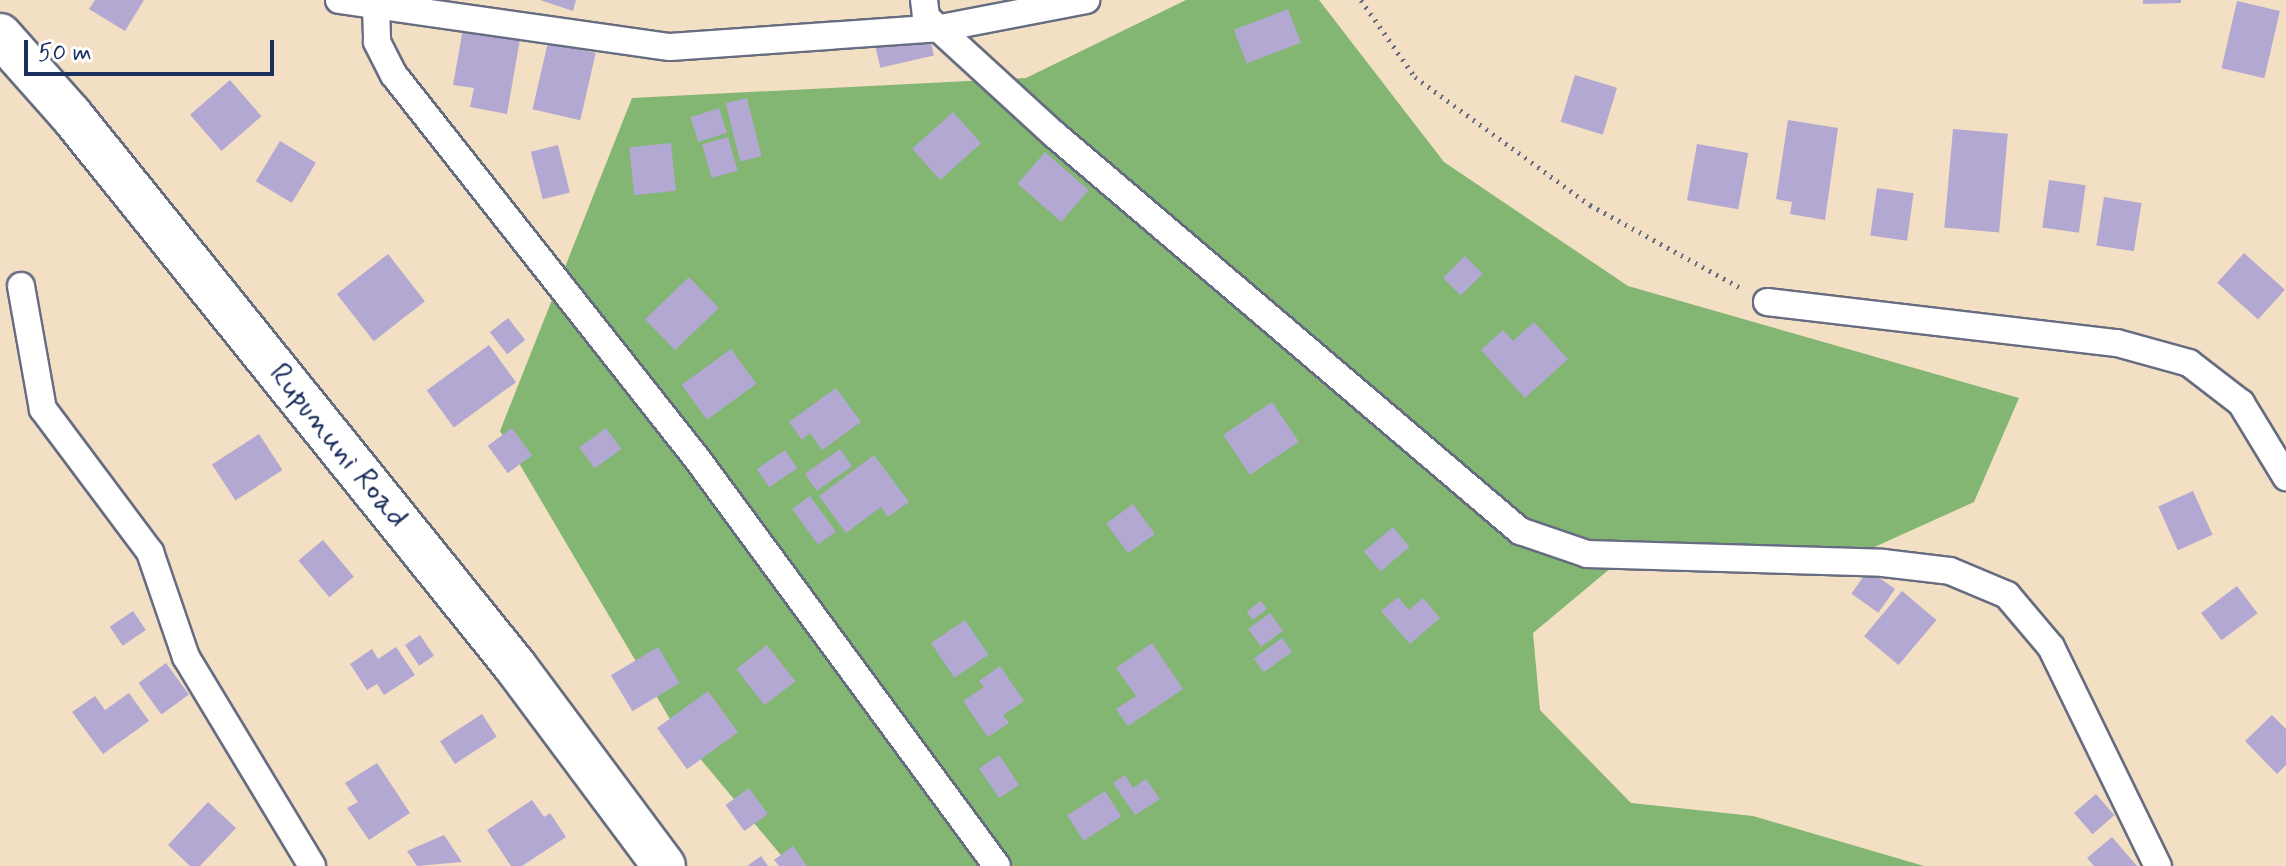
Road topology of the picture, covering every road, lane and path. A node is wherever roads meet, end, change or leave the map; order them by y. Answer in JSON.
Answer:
{"nodes":[{"id":1,"x":339,"y":0,"type":"edge"},
{"id":2,"x":924,"y":0,"type":"edge"},
{"id":3,"x":1086,"y":0,"type":"edge"},
{"id":4,"x":1361,"y":0,"type":"edge"},
{"id":5,"x":376,"y":8,"type":"junction"},
{"id":6,"x":941,"y":28,"type":"junction"},
{"id":7,"x":0,"y":35,"type":"edge"},
{"id":8,"x":21,"y":286,"type":"dead end"},
{"id":9,"x":1767,"y":302,"type":"joint"},
{"id":10,"x":2286,"y":477,"type":"edge"},
{"id":11,"x":312,"y":866,"type":"edge"},
{"id":12,"x":664,"y":866,"type":"edge"},
{"id":13,"x":997,"y":866,"type":"edge"},
{"id":14,"x":2158,"y":866,"type":"edge"}],
"edges":[{"from":1,"to":5,"type":"street"},
{"from":2,"to":6,"type":"street"},
{"from":3,"to":6,"type":"street"},
{"from":4,"to":9,"type":"path"},
{"from":5,"to":6,"type":"street"},
{"from":5,"to":13,"type":"street"},
{"from":6,"to":14,"type":"street"},
{"from":7,"to":12,"type":"main road","name":"Rupununi Road"},
{"from":8,"to":11,"type":"street"},
{"from":9,"to":10,"type":"street"}]}
